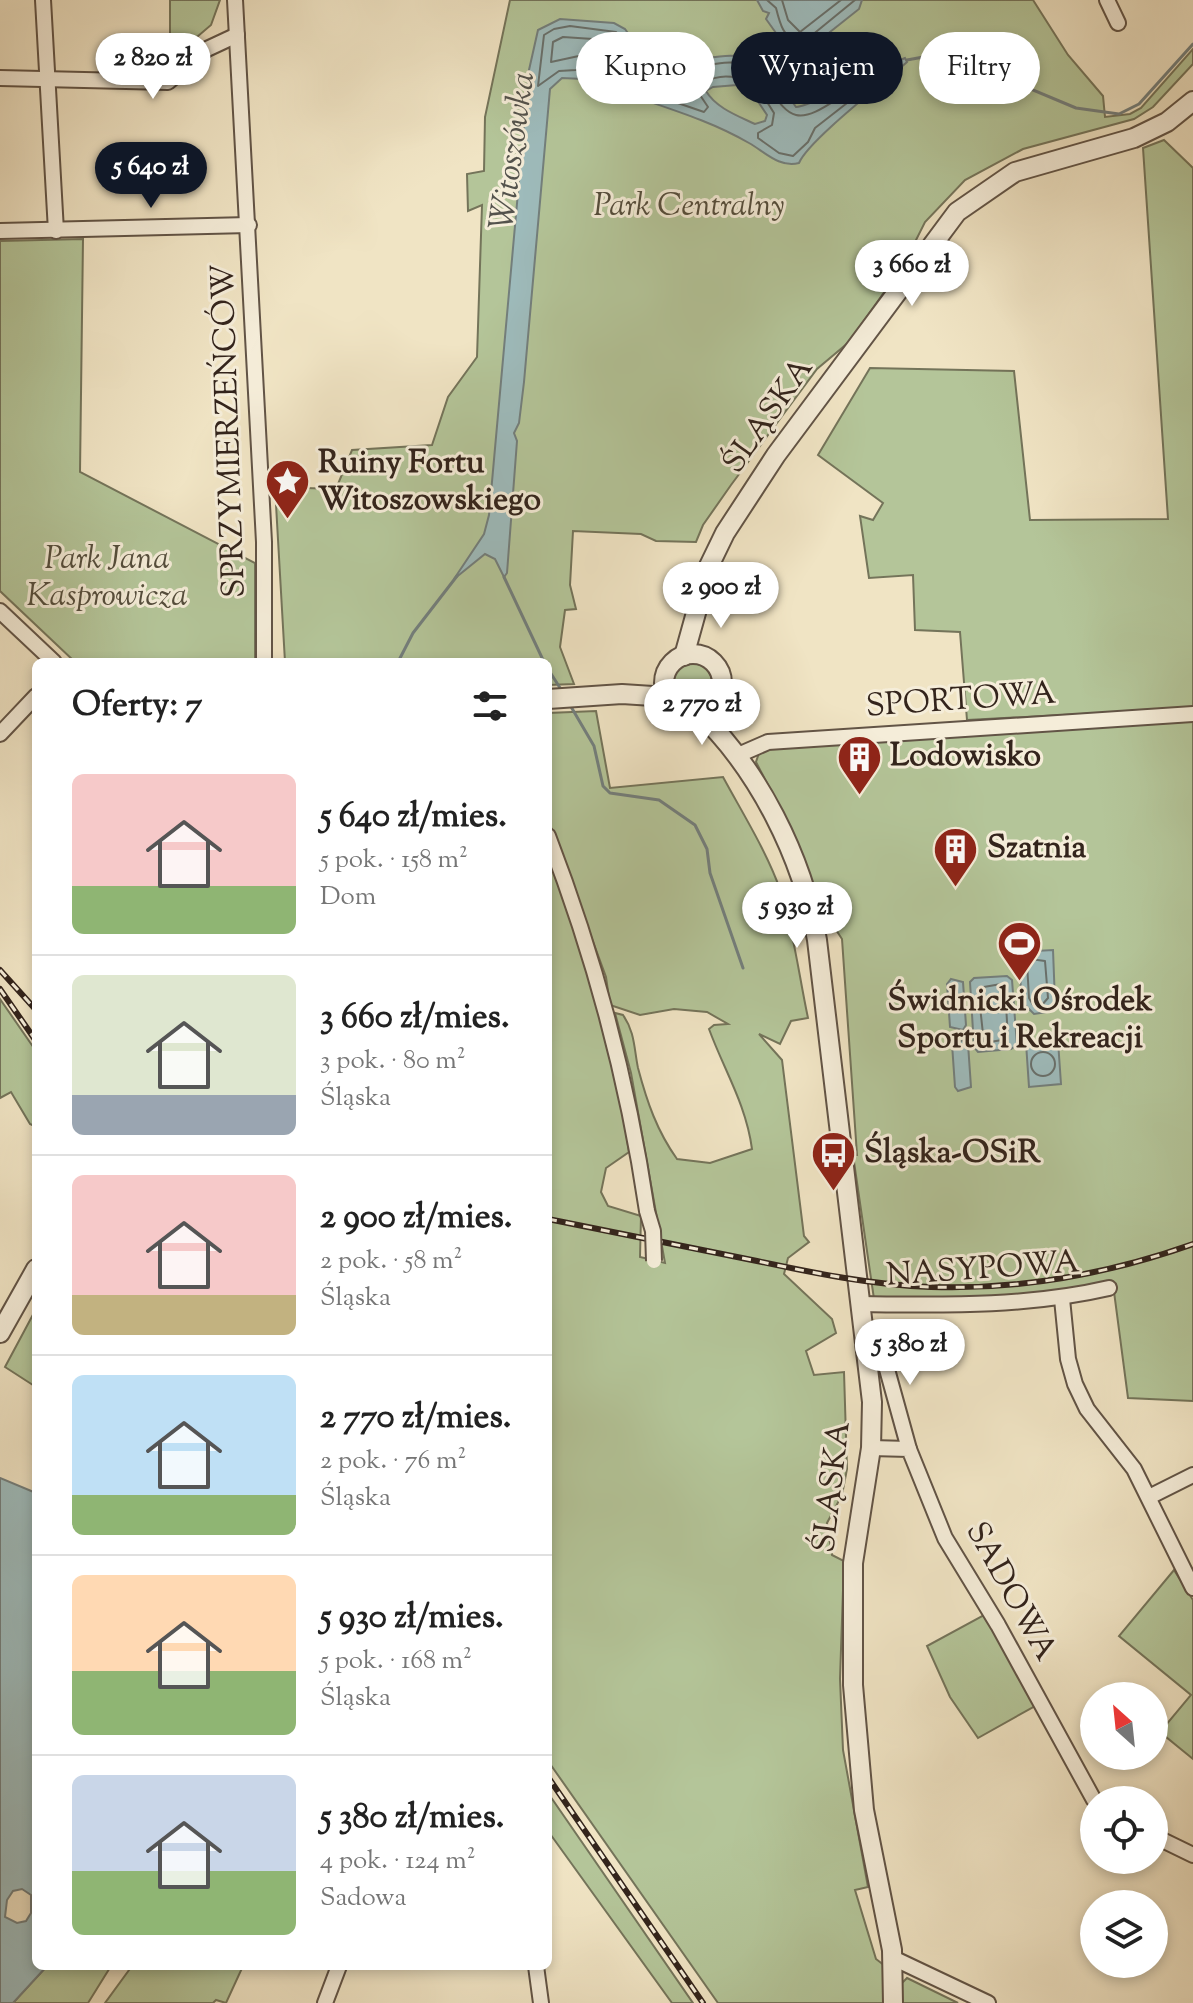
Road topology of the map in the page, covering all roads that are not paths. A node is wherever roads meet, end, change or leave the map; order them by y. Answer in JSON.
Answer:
{"nodes":[{"id":1,"x":43,"y":0,"type":"edge"},
{"id":2,"x":235,"y":0,"type":"edge"},
{"id":3,"x":1107,"y":0,"type":"edge"},
{"id":4,"x":1118,"y":23,"type":"dead end"},
{"id":5,"x":237,"y":35,"type":"junction"},
{"id":6,"x":0,"y":78,"type":"edge"},
{"id":7,"x":47,"y":78,"type":"junction"},
{"id":8,"x":1193,"y":101,"type":"edge"},
{"id":9,"x":249,"y":225,"type":"junction"},
{"id":10,"x":0,"y":231,"type":"edge"},
{"id":11,"x":56,"y":231,"type":"junction"},
{"id":12,"x":697,"y":610,"type":"junction"},
{"id":13,"x":0,"y":611,"type":"edge"},
{"id":14,"x":266,"y":633,"type":"junction"},
{"id":15,"x":684,"y":656,"type":"junction"},
{"id":16,"x":50,"y":658,"type":"edge"},
{"id":17,"x":264,"y":658,"type":"edge"},
{"id":18,"x":271,"y":658,"type":"edge"},
{"id":19,"x":709,"y":659,"type":"junction"},
{"id":20,"x":665,"y":675,"type":"junction"},
{"id":21,"x":622,"y":694,"type":"junction"},
{"id":22,"x":668,"y":697,"type":"junction"},
{"id":23,"x":561,"y":698,"type":"edge"},
{"id":24,"x":32,"y":700,"type":"edge"},
{"id":25,"x":715,"y":701,"type":"junction"},
{"id":26,"x":697,"y":711,"type":"junction"},
{"id":27,"x":1193,"y":714,"type":"edge"},
{"id":28,"x":0,"y":734,"type":"edge"},
{"id":29,"x":736,"y":756,"type":"junction"},
{"id":30,"x":552,"y":846,"type":"edge"},
{"id":31,"x":654,"y":1261,"type":"dead end"},
{"id":32,"x":32,"y":1276,"type":"edge"},
{"id":33,"x":1109,"y":1288,"type":"dead end"},
{"id":34,"x":1062,"y":1299,"type":"junction"},
{"id":35,"x":861,"y":1304,"type":"junction"},
{"id":36,"x":0,"y":1333,"type":"edge"},
{"id":37,"x":877,"y":1333,"type":"dead end"},
{"id":38,"x":871,"y":1448,"type":"junction"},
{"id":39,"x":909,"y":1449,"type":"junction"},
{"id":40,"x":1193,"y":1475,"type":"edge"},
{"id":41,"x":1149,"y":1497,"type":"junction"},
{"id":42,"x":1193,"y":1588,"type":"edge"},
{"id":43,"x":1086,"y":1786,"type":"edge"},
{"id":44,"x":1168,"y":1843,"type":"edge"},
{"id":45,"x":1193,"y":1855,"type":"edge"},
{"id":46,"x":893,"y":1958,"type":"junction"},
{"id":47,"x":337,"y":1970,"type":"edge"},
{"id":48,"x":537,"y":1970,"type":"edge"},
{"id":49,"x":325,"y":2003,"type":"edge"},
{"id":50,"x":541,"y":2003,"type":"edge"},
{"id":51,"x":893,"y":2003,"type":"edge"},
{"id":52,"x":988,"y":2003,"type":"edge"}],
"edges":[{"from":1,"to":7,"type":"street"},
{"from":2,"to":5,"type":"street","name":"SPRZYMIERZEŃCÓW"},
{"from":3,"to":4,"type":"street"},
{"from":5,"to":7,"type":"street"},
{"from":5,"to":9,"type":"street","name":"SPRZYMIERZEŃCÓW"},
{"from":6,"to":7,"type":"street"},
{"from":7,"to":11,"type":"street"},
{"from":8,"to":12,"type":"street","name":"ŚLĄSKA"},
{"from":9,"to":11,"type":"street"},
{"from":9,"to":14,"type":"street","name":"SPRZYMIERZEŃCÓW"},
{"from":10,"to":11,"type":"street"},
{"from":12,"to":15,"type":"street","name":"ŚLĄSKA"},
{"from":12,"to":19,"type":"street","name":"ŚLĄSKA"},
{"from":13,"to":16,"type":"street"},
{"from":14,"to":17,"type":"street","name":"SPRZYMIERZEŃCÓW"},
{"from":14,"to":18,"type":"street","name":"SPRZYMIERZEŃCÓW"},
{"from":15,"to":19,"type":"street"},
{"from":15,"to":20,"type":"street"},
{"from":19,"to":25,"type":"street"},
{"from":20,"to":21,"type":"street"},
{"from":20,"to":22,"type":"street"},
{"from":21,"to":22,"type":"street"},
{"from":21,"to":23,"type":"street"},
{"from":22,"to":26,"type":"street"},
{"from":24,"to":28,"type":"street"},
{"from":25,"to":26,"type":"street"},
{"from":25,"to":29,"type":"street","name":"ŚLĄSKA"},
{"from":26,"to":29,"type":"street","name":"ŚLĄSKA"},
{"from":27,"to":29,"type":"street","name":"SPORTOWA"},
{"from":29,"to":35,"type":"street","name":"ŚLĄSKA"},
{"from":30,"to":31,"type":"street","bridge":true},
{"from":32,"to":36,"type":"street"},
{"from":33,"to":34,"type":"street","name":"NASYPOWA"},
{"from":34,"to":35,"type":"street","name":"NASYPOWA"},
{"from":34,"to":41,"type":"street"},
{"from":35,"to":38,"type":"street","name":"ŚLĄSKA"},
{"from":37,"to":39,"type":"street","name":"SADOWA"},
{"from":38,"to":39,"type":"street"},
{"from":38,"to":46,"type":"street","name":"ŚLĄSKA"},
{"from":39,"to":43,"type":"street","name":"SADOWA"},
{"from":40,"to":41,"type":"street"},
{"from":41,"to":42,"type":"street"},
{"from":44,"to":45,"type":"street"},
{"from":46,"to":51,"type":"street","name":"ŚLĄSKA"},
{"from":46,"to":52,"type":"street"},
{"from":47,"to":49,"type":"street"},
{"from":48,"to":50,"type":"street"}]}
